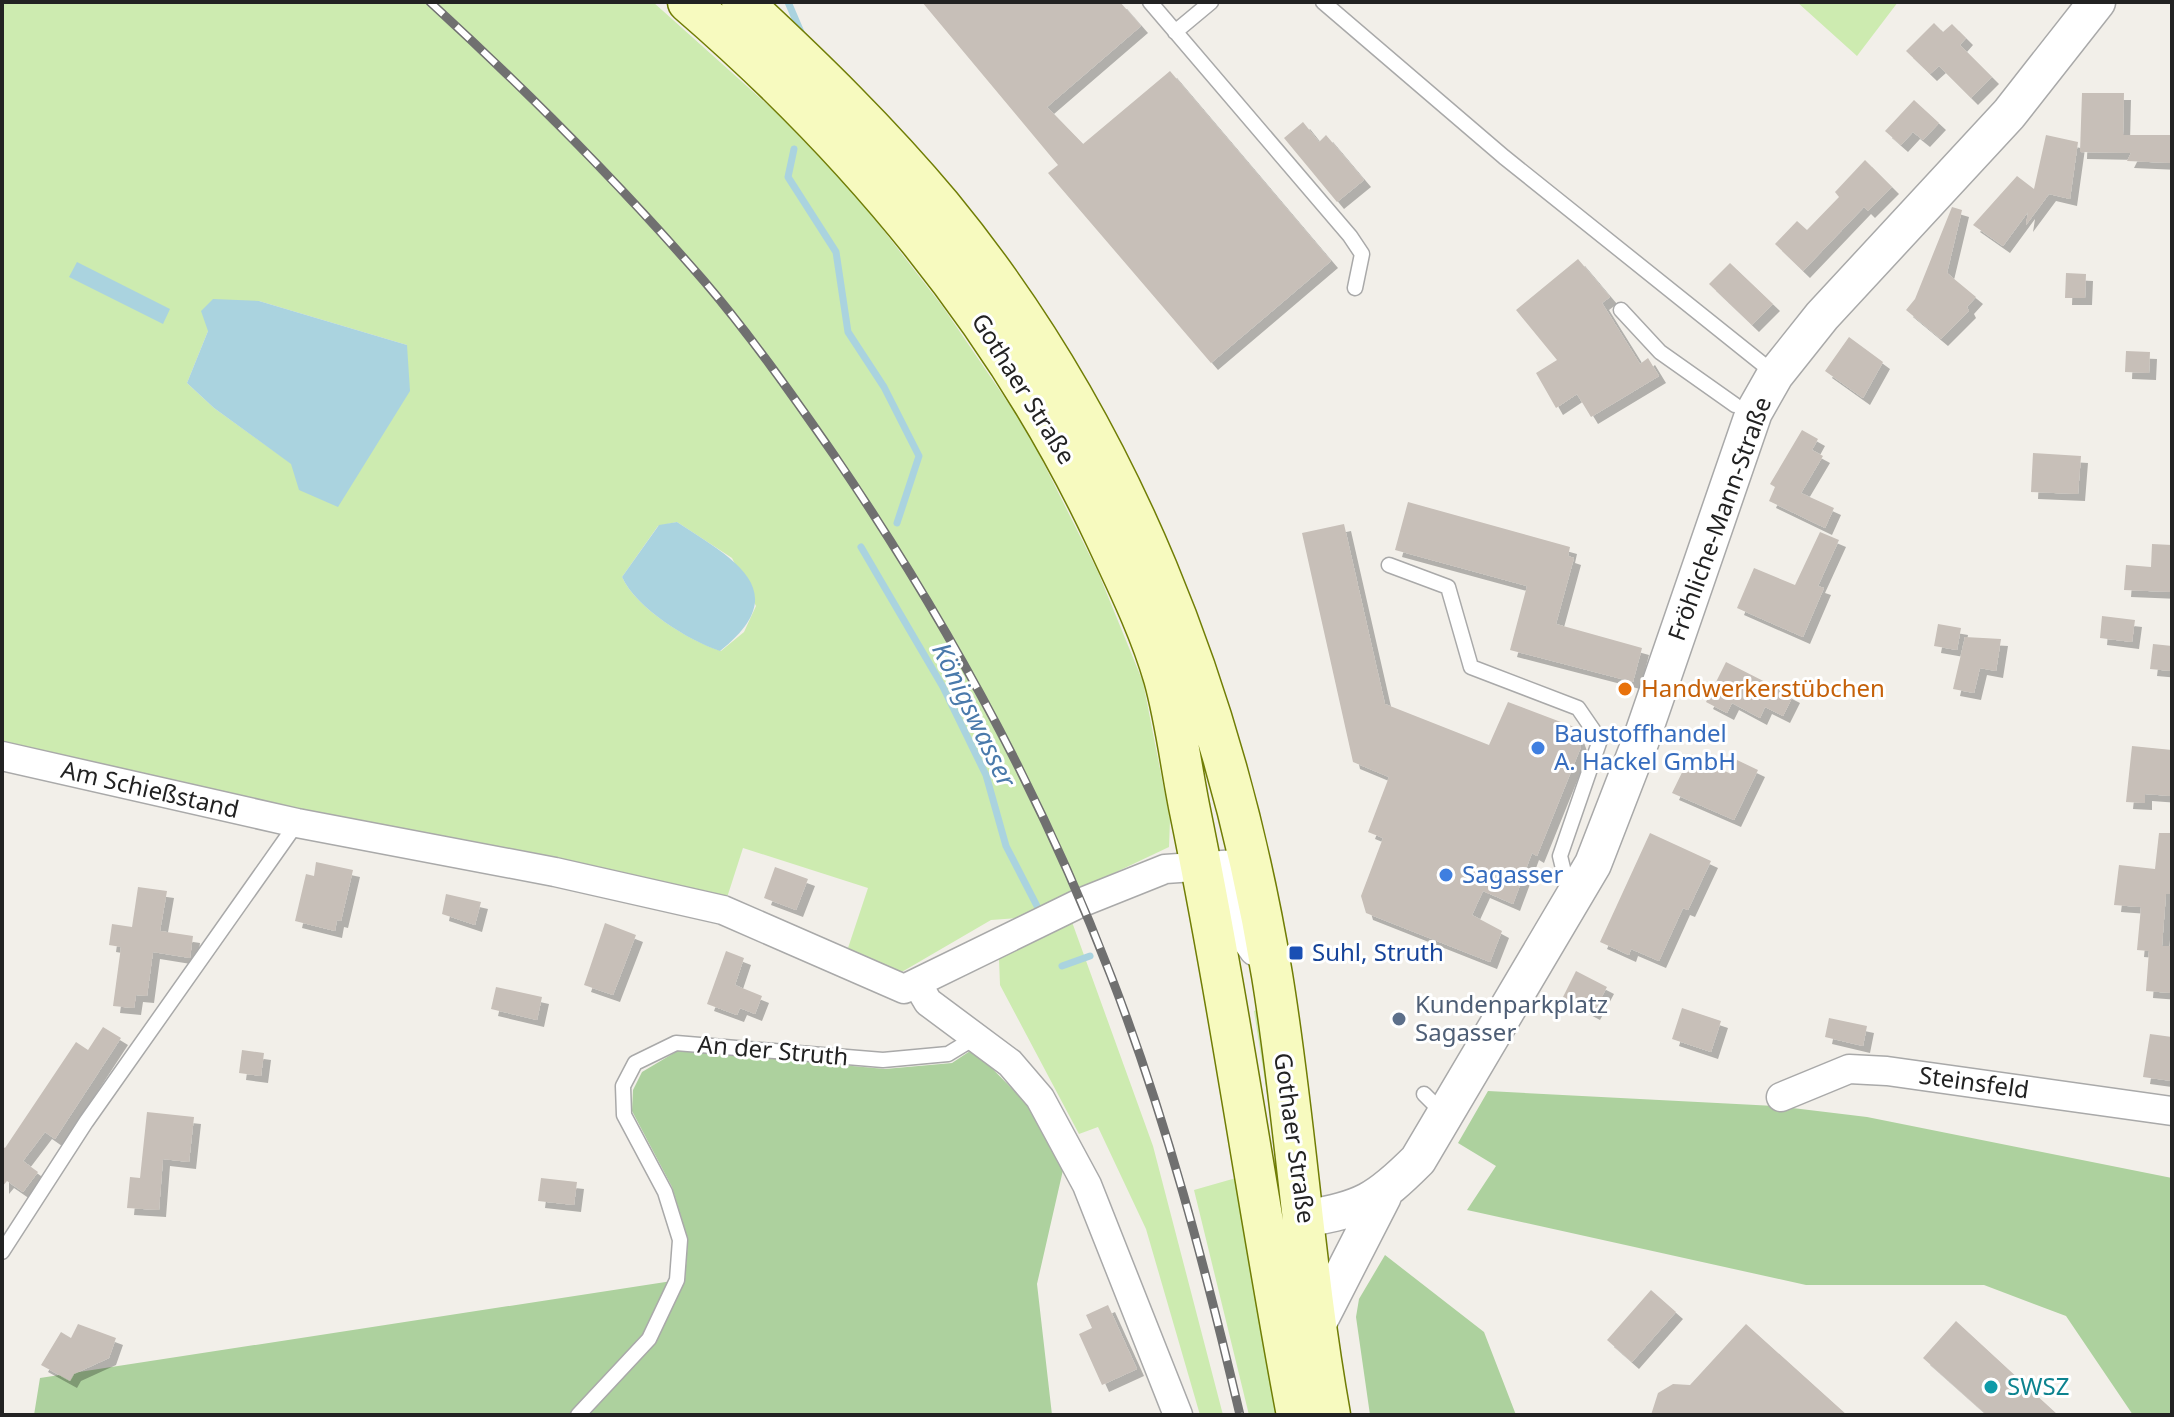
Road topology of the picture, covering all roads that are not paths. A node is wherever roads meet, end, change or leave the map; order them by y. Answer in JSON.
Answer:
{"nodes":[{"id":1,"x":688,"y":2,"type":"edge"},
{"id":2,"x":742,"y":2,"type":"edge"},
{"id":3,"x":1150,"y":2,"type":"edge"},
{"id":4,"x":1211,"y":2,"type":"edge"},
{"id":5,"x":1323,"y":2,"type":"edge"},
{"id":6,"x":2097,"y":2,"type":"edge"},
{"id":7,"x":1175,"y":32,"type":"junction"},
{"id":8,"x":1355,"y":288,"type":"dead end"},
{"id":9,"x":1621,"y":310,"type":"dead end"},
{"id":10,"x":1775,"y":375,"type":"junction"},
{"id":11,"x":1735,"y":405,"type":"dead end"},
{"id":12,"x":1389,"y":565,"type":"dead end"},
{"id":13,"x":2,"y":756,"type":"edge"},
{"id":14,"x":297,"y":823,"type":"junction"},
{"id":15,"x":1227,"y":864,"type":"junction"},
{"id":16,"x":1571,"y":901,"type":"junction"},
{"id":17,"x":918,"y":985,"type":"junction"},
{"id":18,"x":976,"y":1037,"type":"junction"},
{"id":19,"x":1781,"y":1097,"type":"dead end"},
{"id":20,"x":2172,"y":1111,"type":"edge"},
{"id":21,"x":1383,"y":1196,"type":"junction"},
{"id":22,"x":1305,"y":1219,"type":"junction"},
{"id":23,"x":1261,"y":1225,"type":"junction"},
{"id":24,"x":2,"y":1252,"type":"edge"},
{"id":25,"x":1318,"y":1323,"type":"junction"},
{"id":26,"x":578,"y":1415,"type":"edge"},
{"id":27,"x":1178,"y":1415,"type":"edge"},
{"id":28,"x":1297,"y":1415,"type":"edge"},
{"id":29,"x":1330,"y":1415,"type":"edge"}],
"edges":[{"from":1,"to":15,"type":"main road","name":"Gothaer Straße"},
{"from":2,"to":15,"type":"main road","name":"Gothaer Straße"},
{"from":3,"to":7,"type":"lane"},
{"from":4,"to":7,"type":"lane"},
{"from":5,"to":10,"type":"lane"},
{"from":6,"to":10,"type":"street","name":"Fröhliche-Mann-Straße"},
{"from":7,"to":8,"type":"lane"},
{"from":9,"to":11,"type":"lane"},
{"from":10,"to":16,"type":"street","name":"Fröhliche-Mann-Straße"},
{"from":12,"to":16,"type":"lane"},
{"from":13,"to":14,"type":"street","name":"Am Schießstand"},
{"from":14,"to":17,"type":"street"},
{"from":14,"to":24,"type":"lane"},
{"from":15,"to":17,"type":"street"},
{"from":15,"to":22,"type":"main road","name":"Gothaer Straße"},
{"from":15,"to":23,"type":"main road","name":"Gothaer Straße"},
{"from":16,"to":21,"type":"street","name":"Fröhliche-Mann-Straße"},
{"from":17,"to":18,"type":"street"},
{"from":18,"to":26,"type":"lane","name":"An der Struth"},
{"from":18,"to":27,"type":"street"},
{"from":19,"to":20,"type":"street","name":"Steinsfeld"},
{"from":21,"to":22,"type":"street","name":"Fröhliche-Mann-Straße"},
{"from":21,"to":25,"type":"street"},
{"from":22,"to":23,"type":"street","name":"Fröhliche-Mann-Straße"},
{"from":22,"to":25,"type":"main road","name":"Gothaer Straße"},
{"from":23,"to":28,"type":"main road","name":"Gothaer Straße"},
{"from":25,"to":29,"type":"main road","name":"Gothaer Straße"}]}
